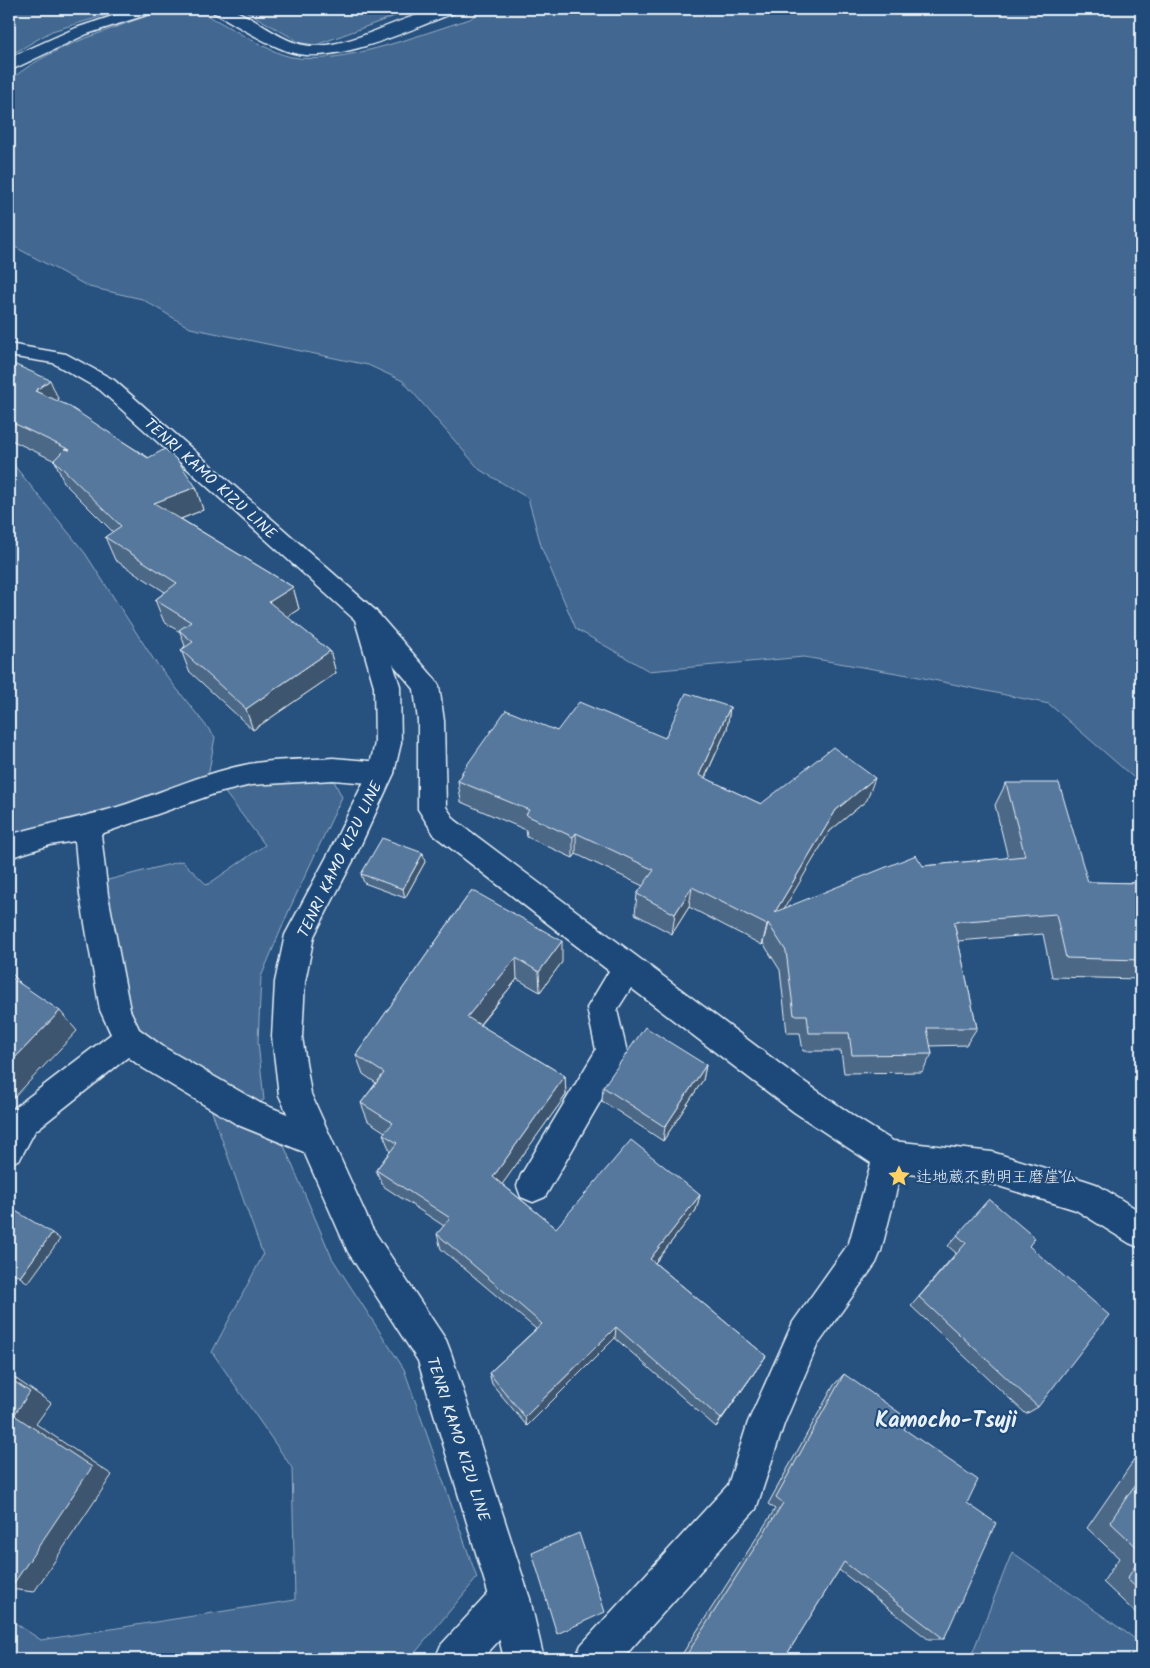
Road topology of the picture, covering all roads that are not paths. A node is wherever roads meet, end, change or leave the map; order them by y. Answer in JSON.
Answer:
{"nodes":[{"id":1,"x":150,"y":9,"type":"edge"},
{"id":2,"x":218,"y":9,"type":"edge"},
{"id":3,"x":451,"y":9,"type":"edge"},
{"id":4,"x":9,"y":66,"type":"edge"},
{"id":5,"x":9,"y":350,"type":"edge"},
{"id":6,"x":366,"y":616,"type":"junction"},
{"id":7,"x":380,"y":773,"type":"junction"},
{"id":8,"x":87,"y":827,"type":"junction"},
{"id":9,"x":9,"y":846,"type":"edge"},
{"id":10,"x":626,"y":968,"type":"junction"},
{"id":11,"x":128,"y":1039,"type":"junction"},
{"id":12,"x":316,"y":1141,"type":"junction"},
{"id":13,"x":9,"y":1148,"type":"edge"},
{"id":14,"x":889,"y":1156,"type":"junction"},
{"id":15,"x":533,"y":1186,"type":"dead end"},
{"id":16,"x":1141,"y":1231,"type":"edge"},
{"id":17,"x":510,"y":1599,"type":"junction"},
{"id":18,"x":455,"y":1659,"type":"edge"},
{"id":19,"x":524,"y":1659,"type":"edge"},
{"id":20,"x":595,"y":1659,"type":"edge"}],
"edges":[{"from":1,"to":4,"type":"street"},
{"from":2,"to":3,"type":"street"},
{"from":5,"to":6,"type":"street","name":"TENRI KAMO KIZU LINE"},
{"from":6,"to":7,"type":"street","name":"TENRI KAMO KIZU LINE"},
{"from":6,"to":10,"type":"street"},
{"from":7,"to":8,"type":"street"},
{"from":7,"to":12,"type":"street","name":"TENRI KAMO KIZU LINE"},
{"from":8,"to":9,"type":"street"},
{"from":8,"to":11,"type":"street"},
{"from":10,"to":14,"type":"street"},
{"from":10,"to":15,"type":"street"},
{"from":11,"to":12,"type":"street"},
{"from":11,"to":13,"type":"street"},
{"from":12,"to":17,"type":"street","name":"TENRI KAMO KIZU LINE"},
{"from":14,"to":16,"type":"street"},
{"from":14,"to":20,"type":"street"},
{"from":17,"to":18,"type":"street"},
{"from":17,"to":19,"type":"street","name":"TENRI KAMO KIZU LINE"}]}
